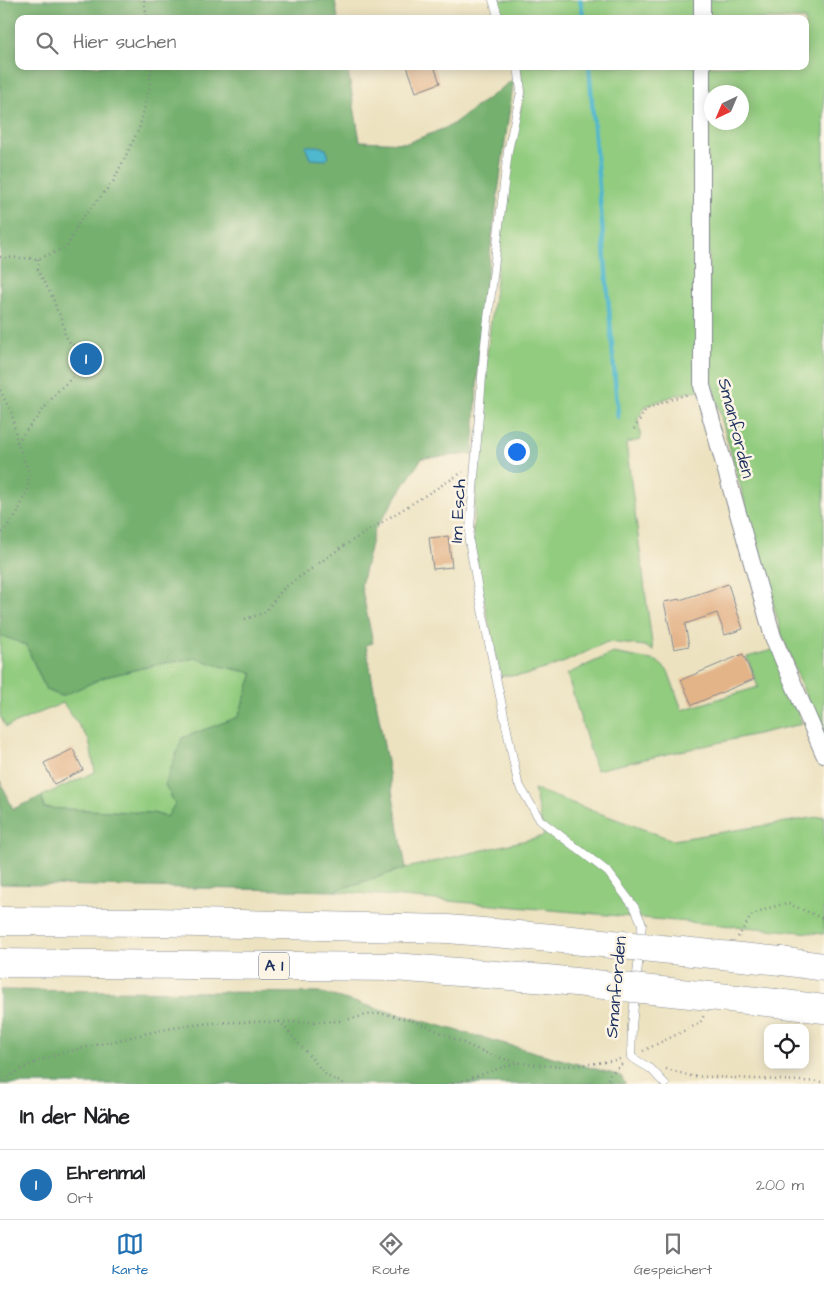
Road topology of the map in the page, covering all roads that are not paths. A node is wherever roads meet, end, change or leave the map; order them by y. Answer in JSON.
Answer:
{"nodes":[{"id":1,"x":492,"y":0,"type":"edge"},
{"id":2,"x":702,"y":0,"type":"edge"},
{"id":3,"x":498,"y":15,"type":"edge"},
{"id":4,"x":702,"y":15,"type":"edge"},
{"id":5,"x":518,"y":70,"type":"edge"},
{"id":6,"x":702,"y":70,"type":"edge"},
{"id":7,"x":824,"y":754,"type":"edge"},
{"id":8,"x":635,"y":908,"type":"joint"},
{"id":9,"x":0,"y":921,"type":"edge"},
{"id":10,"x":0,"y":963,"type":"edge"},
{"id":11,"x":824,"y":967,"type":"edge"},
{"id":12,"x":824,"y":1009,"type":"edge"},
{"id":13,"x":665,"y":1084,"type":"edge"}],
"edges":[{"from":1,"to":3,"type":"lane"},
{"from":2,"to":4,"type":"street"},
{"from":5,"to":8,"type":"lane","name":"Im Esch"},
{"from":6,"to":7,"type":"street","name":"Smanforden"},
{"from":8,"to":13,"type":"lane","name":"Smanforden"},
{"from":9,"to":11,"type":"highway","bridge":true},
{"from":10,"to":12,"type":"highway","number":"A 1","bridge":true}]}
